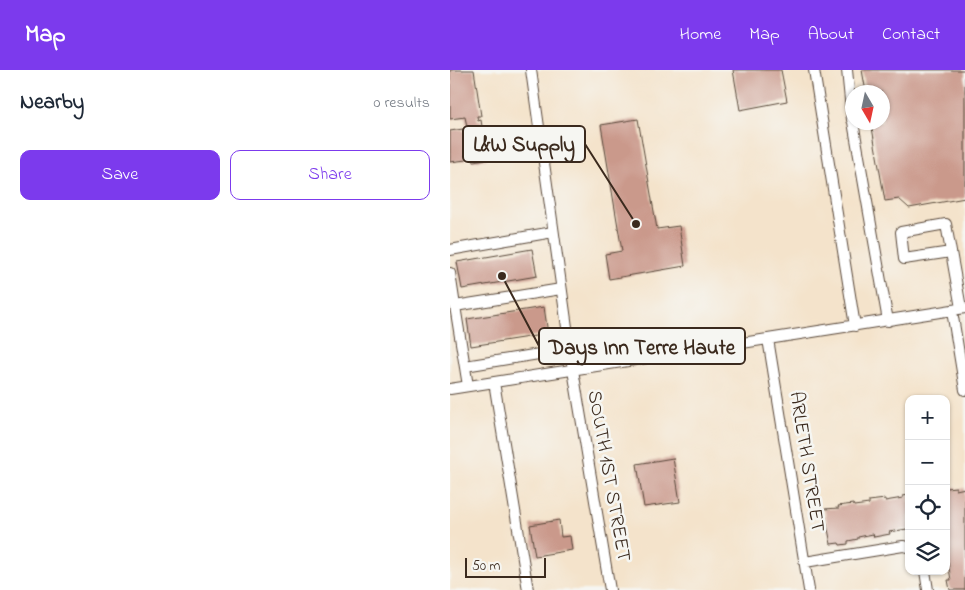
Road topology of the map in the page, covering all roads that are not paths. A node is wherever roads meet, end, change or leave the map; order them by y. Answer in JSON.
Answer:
{"nodes":[{"id":1,"x":531,"y":70,"type":"edge"},
{"id":2,"x":814,"y":70,"type":"edge"},
{"id":3,"x":847,"y":70,"type":"edge"},
{"id":4,"x":849,"y":85,"type":"edge"},
{"id":5,"x":855,"y":130,"type":"edge"},
{"id":6,"x":554,"y":232,"type":"junction"},
{"id":7,"x":450,"y":250,"type":"edge"},
{"id":8,"x":951,"y":252,"type":"junction"},
{"id":9,"x":450,"y":273,"type":"edge"},
{"id":10,"x":561,"y":289,"type":"junction"},
{"id":11,"x":455,"y":306,"type":"junction"},
{"id":12,"x":959,"y":309,"type":"edge"},
{"id":13,"x":888,"y":321,"type":"junction"},
{"id":14,"x":855,"y":326,"type":"junction"},
{"id":15,"x":768,"y":339,"type":"junction"},
{"id":16,"x":570,"y":349,"type":"junction"},
{"id":17,"x":465,"y":366,"type":"junction"},
{"id":18,"x":573,"y":370,"type":"junction"},
{"id":19,"x":494,"y":382,"type":"junction"},
{"id":20,"x":468,"y":386,"type":"junction"},
{"id":21,"x":450,"y":390,"type":"edge"},
{"id":22,"x":965,"y":390,"type":"edge"},
{"id":23,"x":905,"y":546,"type":"edge"},
{"id":24,"x":805,"y":562,"type":"junction"},
{"id":25,"x":926,"y":575,"type":"edge"},
{"id":26,"x":528,"y":590,"type":"edge"},
{"id":27,"x":610,"y":590,"type":"edge"},
{"id":28,"x":810,"y":590,"type":"edge"},
{"id":29,"x":928,"y":590,"type":"edge"}],
"edges":[{"from":1,"to":6,"type":"street","name":"SOUTH 1ST STREET"},
{"from":2,"to":14,"type":"street"},
{"from":3,"to":4,"type":"street"},
{"from":5,"to":13,"type":"street"},
{"from":6,"to":7,"type":"street"},
{"from":6,"to":10,"type":"street","name":"SOUTH 1ST STREET"},
{"from":8,"to":8,"type":"street"},
{"from":8,"to":12,"type":"street"},
{"from":9,"to":11,"type":"street"},
{"from":10,"to":11,"type":"street"},
{"from":10,"to":16,"type":"street","name":"SOUTH 1ST STREET"},
{"from":11,"to":17,"type":"street"},
{"from":12,"to":13,"type":"street"},
{"from":12,"to":22,"type":"street"},
{"from":13,"to":14,"type":"street"},
{"from":14,"to":15,"type":"street"},
{"from":15,"to":18,"type":"street"},
{"from":15,"to":24,"type":"street","name":"ARLETH STREET"},
{"from":16,"to":17,"type":"street"},
{"from":16,"to":18,"type":"street","name":"SOUTH 1ST STREET"},
{"from":17,"to":20,"type":"street"},
{"from":18,"to":19,"type":"street"},
{"from":18,"to":27,"type":"street","name":"SOUTH 1ST STREET"},
{"from":19,"to":20,"type":"street"},
{"from":19,"to":26,"type":"street"},
{"from":20,"to":21,"type":"street"},
{"from":23,"to":24,"type":"street"},
{"from":24,"to":28,"type":"street","name":"ARLETH STREET"},
{"from":25,"to":29,"type":"street"}]}
